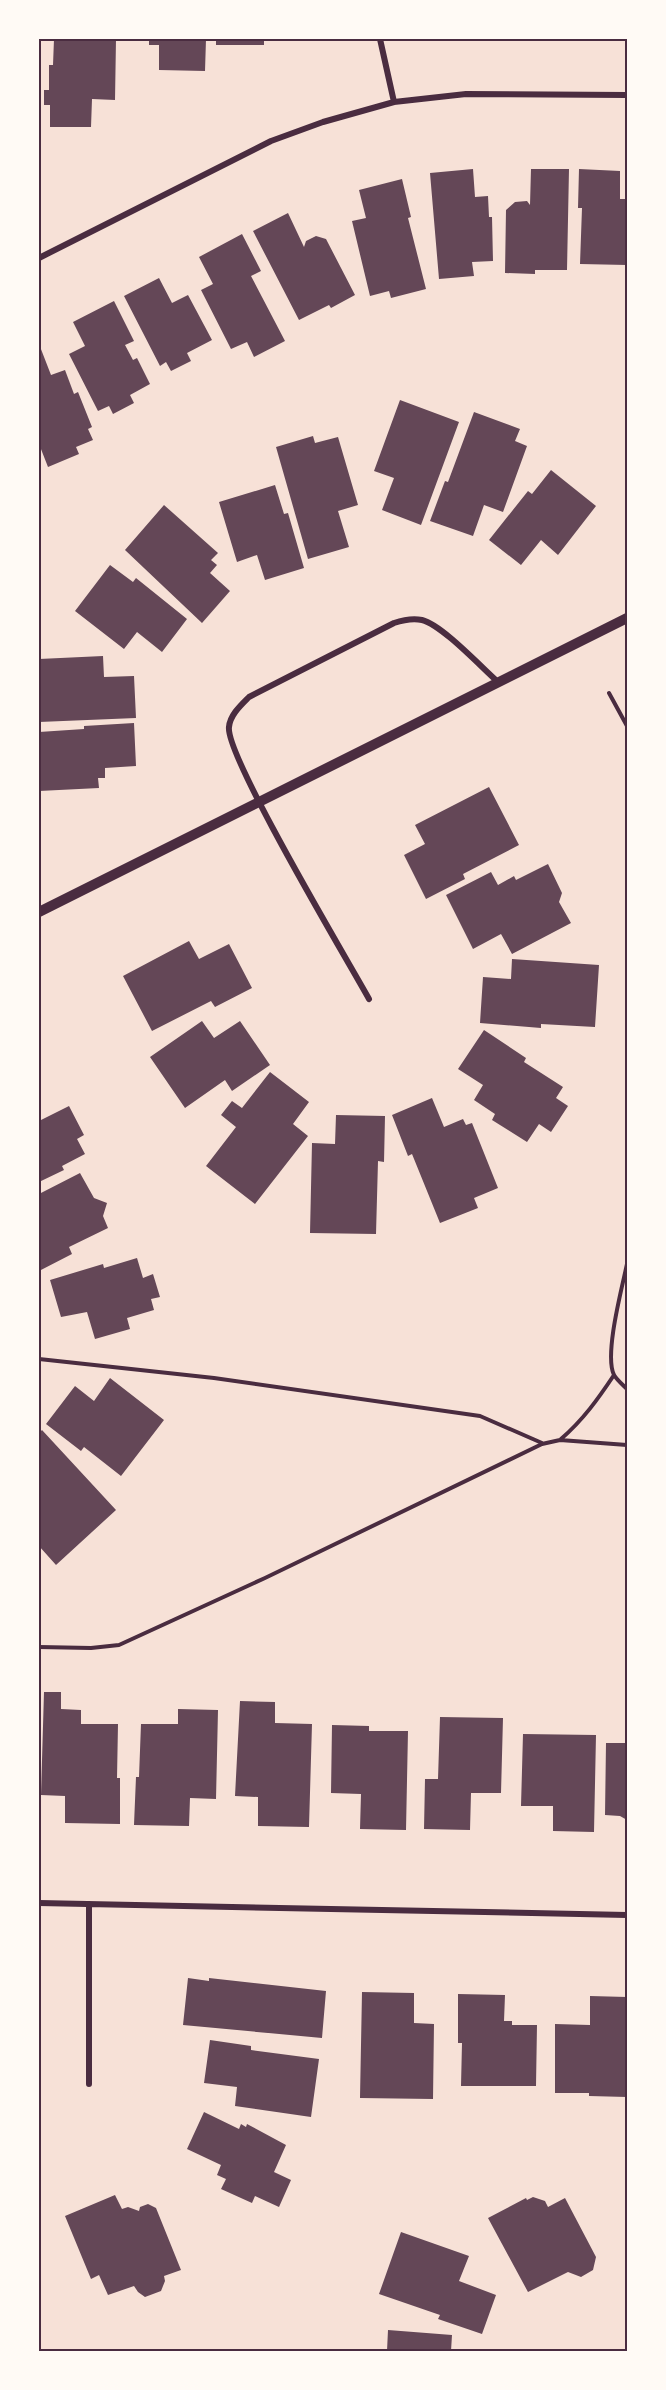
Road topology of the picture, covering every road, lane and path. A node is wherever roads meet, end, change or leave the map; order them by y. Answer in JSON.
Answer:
{"nodes":[{"id":1,"x":380,"y":39,"type":"edge"},
{"id":2,"x":627,"y":96,"type":"edge"},
{"id":3,"x":394,"y":102,"type":"junction"},
{"id":4,"x":39,"y":258,"type":"edge"},
{"id":5,"x":627,"y":618,"type":"edge"},
{"id":6,"x":498,"y":682,"type":"junction"},
{"id":7,"x":609,"y":693,"type":"dead end"},
{"id":8,"x":627,"y":726,"type":"edge"},
{"id":9,"x":259,"y":801,"type":"junction"},
{"id":10,"x":39,"y":912,"type":"edge"},
{"id":11,"x":369,"y":999,"type":"dead end"},
{"id":12,"x":627,"y":1264,"type":"edge"},
{"id":13,"x":39,"y":1359,"type":"edge"},
{"id":14,"x":614,"y":1375,"type":"junction"},
{"id":15,"x":627,"y":1389,"type":"edge"},
{"id":16,"x":560,"y":1440,"type":"junction"},
{"id":17,"x":542,"y":1444,"type":"junction"},
{"id":18,"x":627,"y":1445,"type":"edge"},
{"id":19,"x":39,"y":1647,"type":"edge"},
{"id":20,"x":39,"y":1903,"type":"edge"},
{"id":21,"x":89,"y":1904,"type":"junction"},
{"id":22,"x":627,"y":1915,"type":"edge"},
{"id":23,"x":89,"y":2084,"type":"dead end"}],
"edges":[{"from":1,"to":3,"type":"street"},
{"from":2,"to":3,"type":"street"},
{"from":3,"to":4,"type":"street"},
{"from":5,"to":6,"type":"street"},
{"from":6,"to":9,"type":"street"},
{"from":6,"to":9,"type":"street"},
{"from":7,"to":8,"type":"path"},
{"from":9,"to":10,"type":"street"},
{"from":9,"to":11,"type":"street"},
{"from":12,"to":14,"type":"path"},
{"from":13,"to":17,"type":"path"},
{"from":14,"to":15,"type":"path"},
{"from":14,"to":16,"type":"path"},
{"from":16,"to":17,"type":"path"},
{"from":16,"to":18,"type":"path"},
{"from":17,"to":19,"type":"path"},
{"from":20,"to":21,"type":"street"},
{"from":21,"to":22,"type":"street"},
{"from":21,"to":23,"type":"street"}]}
